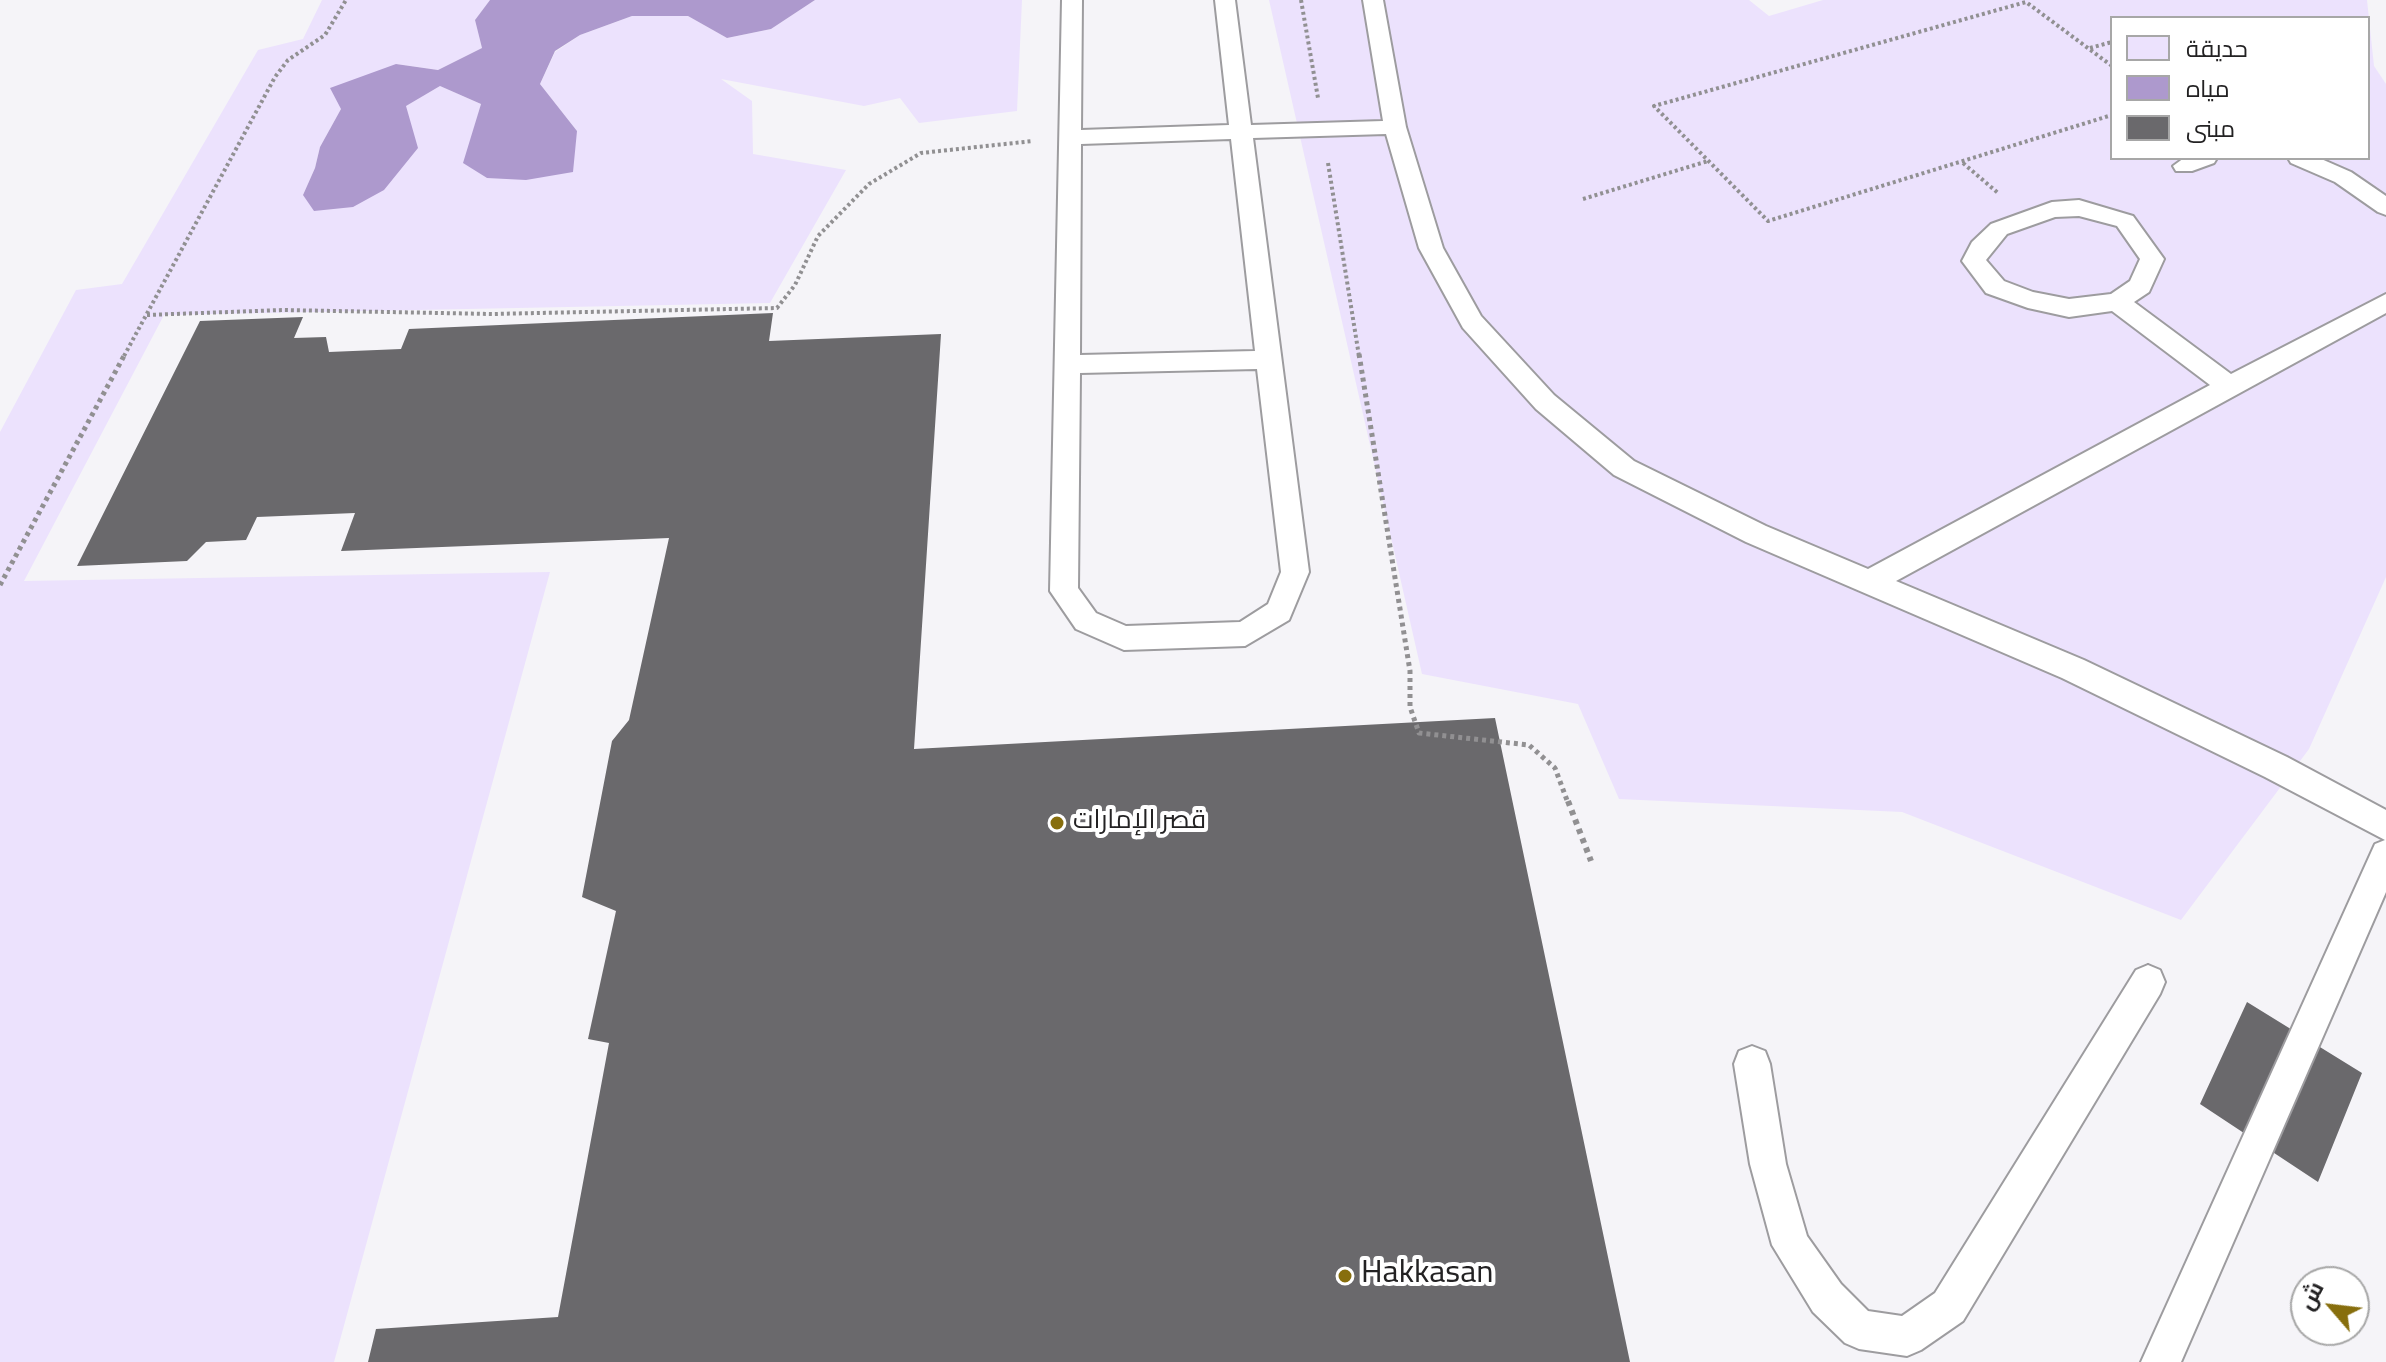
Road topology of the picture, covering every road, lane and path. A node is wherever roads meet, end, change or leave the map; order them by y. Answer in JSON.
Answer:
{"nodes":[{"id":1,"x":346,"y":0,"type":"edge"},
{"id":2,"x":1072,"y":0,"type":"edge"},
{"id":3,"x":1225,"y":0,"type":"edge"},
{"id":4,"x":1301,"y":0,"type":"edge"},
{"id":5,"x":1373,"y":0,"type":"edge"},
{"id":6,"x":2110,"y":43,"type":"edge"},
{"id":7,"x":2089,"y":49,"type":"junction"},
{"id":8,"x":2110,"y":65,"type":"edge"},
{"id":9,"x":2110,"y":116,"type":"edge"},
{"id":10,"x":1395,"y":127,"type":"junction"},
{"id":11,"x":1323,"y":130,"type":"junction"},
{"id":12,"x":1240,"y":132,"type":"junction"},
{"id":13,"x":1070,"y":137,"type":"junction"},
{"id":14,"x":2200,"y":160,"type":"edge"},
{"id":15,"x":2304,"y":160,"type":"edge"},
{"id":16,"x":1708,"y":161,"type":"junction"},
{"id":17,"x":2184,"y":166,"type":"dead end"},
{"id":18,"x":1583,"y":199,"type":"dead end"},
{"id":19,"x":2386,"y":207,"type":"edge"},
{"id":20,"x":2117,"y":302,"type":"junction"},
{"id":21,"x":2386,"y":302,"type":"edge"},
{"id":22,"x":147,"y":315,"type":"junction"},
{"id":23,"x":1267,"y":360,"type":"junction"},
{"id":24,"x":1068,"y":364,"type":"junction"},
{"id":25,"x":2229,"y":386,"type":"junction"},
{"id":26,"x":1871,"y":581,"type":"junction"},
{"id":27,"x":0,"y":585,"type":"edge"},
{"id":28,"x":2386,"y":826,"type":"edge"},
{"id":29,"x":2386,"y":855,"type":"edge"},
{"id":30,"x":1591,"y":861,"type":"dead end"},
{"id":31,"x":2148,"y":982,"type":"dead end"},
{"id":32,"x":1752,"y":1064,"type":"dead end"},
{"id":33,"x":2161,"y":1362,"type":"edge"}],
"edges":[{"from":1,"to":22,"type":"path"},
{"from":2,"to":13,"type":"lane"},
{"from":3,"to":12,"type":"lane"},
{"from":4,"to":11,"type":"path"},
{"from":5,"to":10,"type":"lane"},
{"from":6,"to":7,"type":"path"},
{"from":7,"to":8,"type":"path"},
{"from":7,"to":16,"type":"path"},
{"from":9,"to":16,"type":"path"},
{"from":10,"to":11,"type":"lane"},
{"from":10,"to":26,"type":"lane"},
{"from":11,"to":12,"type":"lane"},
{"from":11,"to":30,"type":"path"},
{"from":12,"to":13,"type":"lane"},
{"from":12,"to":23,"type":"lane"},
{"from":13,"to":22,"type":"path"},
{"from":13,"to":24,"type":"lane"},
{"from":14,"to":17,"type":"lane"},
{"from":15,"to":19,"type":"lane"},
{"from":16,"to":18,"type":"path"},
{"from":20,"to":20,"type":"lane"},
{"from":20,"to":25,"type":"lane"},
{"from":21,"to":25,"type":"lane"},
{"from":22,"to":27,"type":"path"},
{"from":23,"to":24,"type":"lane"},
{"from":23,"to":24,"type":"lane"},
{"from":25,"to":26,"type":"lane"},
{"from":26,"to":28,"type":"lane"},
{"from":29,"to":33,"type":"lane"},
{"from":31,"to":32,"type":"lane"}]}
